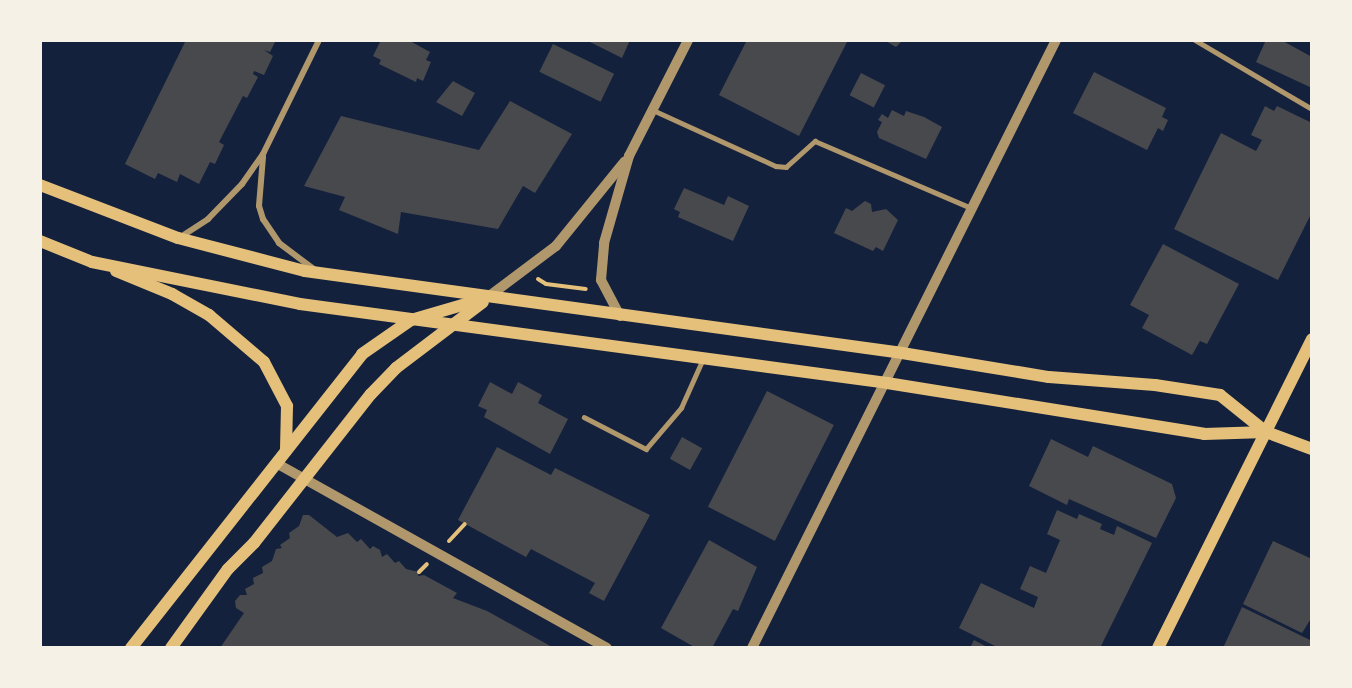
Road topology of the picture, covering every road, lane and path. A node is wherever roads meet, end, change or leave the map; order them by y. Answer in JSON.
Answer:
{"nodes":[{"id":1,"x":319,"y":40,"type":"edge"},
{"id":2,"x":688,"y":40,"type":"edge"},
{"id":3,"x":1056,"y":40,"type":"edge"},
{"id":4,"x":1195,"y":40,"type":"edge"},
{"id":5,"x":1311,"y":109,"type":"edge"},
{"id":6,"x":652,"y":110,"type":"junction"},
{"id":7,"x":263,"y":154,"type":"junction"},
{"id":8,"x":629,"y":156,"type":"junction"},
{"id":9,"x":40,"y":185,"type":"edge"},
{"id":10,"x":971,"y":208,"type":"junction"},
{"id":11,"x":178,"y":238,"type":"junction"},
{"id":12,"x":40,"y":242,"type":"edge"},
{"id":13,"x":92,"y":262,"type":"junction"},
{"id":14,"x":318,"y":273,"type":"junction"},
{"id":15,"x":538,"y":278,"type":"dead end"},
{"id":16,"x":593,"y":290,"type":"dead end"},
{"id":17,"x":488,"y":297,"type":"junction"},
{"id":18,"x":620,"y":315,"type":"junction"},
{"id":19,"x":411,"y":320,"type":"junction"},
{"id":20,"x":452,"y":325,"type":"junction"},
{"id":21,"x":1311,"y":339,"type":"edge"},
{"id":22,"x":902,"y":353,"type":"junction"},
{"id":23,"x":703,"y":358,"type":"junction"},
{"id":24,"x":887,"y":383,"type":"junction"},
{"id":25,"x":584,"y":417,"type":"dead end"},
{"id":26,"x":1266,"y":432,"type":"junction"},
{"id":27,"x":1311,"y":449,"type":"edge"},
{"id":28,"x":286,"y":453,"type":"junction"},
{"id":29,"x":276,"y":463,"type":"junction"},
{"id":30,"x":304,"y":478,"type":"junction"},
{"id":31,"x":131,"y":648,"type":"edge"},
{"id":32,"x":171,"y":648,"type":"edge"},
{"id":33,"x":607,"y":648,"type":"edge"},
{"id":34,"x":752,"y":648,"type":"edge"},
{"id":35,"x":1158,"y":648,"type":"edge"}],
"edges":[{"from":1,"to":7,"type":"street"},
{"from":2,"to":6,"type":"street"},
{"from":3,"to":10,"type":"street"},
{"from":4,"to":5,"type":"lane"},
{"from":6,"to":8,"type":"street"},
{"from":6,"to":10,"type":"lane"},
{"from":7,"to":11,"type":"street"},
{"from":7,"to":14,"type":"street"},
{"from":8,"to":17,"type":"street"},
{"from":8,"to":18,"type":"street"},
{"from":9,"to":11,"type":"main road"},
{"from":10,"to":22,"type":"street"},
{"from":11,"to":14,"type":"main road"},
{"from":12,"to":13,"type":"main road"},
{"from":13,"to":19,"type":"main road"},
{"from":13,"to":28,"type":"main road"},
{"from":14,"to":17,"type":"main road"},
{"from":15,"to":16,"type":"path"},
{"from":17,"to":18,"type":"main road"},
{"from":17,"to":19,"type":"main road"},
{"from":17,"to":20,"type":"main road"},
{"from":18,"to":22,"type":"main road"},
{"from":19,"to":20,"type":"main road"},
{"from":19,"to":28,"type":"main road"},
{"from":20,"to":23,"type":"main road"},
{"from":20,"to":30,"type":"main road"},
{"from":21,"to":26,"type":"main road"},
{"from":22,"to":24,"type":"street"},
{"from":22,"to":26,"type":"main road"},
{"from":23,"to":24,"type":"main road"},
{"from":23,"to":25,"type":"lane"},
{"from":24,"to":26,"type":"main road"},
{"from":24,"to":34,"type":"street"},
{"from":26,"to":27,"type":"main road"},
{"from":26,"to":35,"type":"main road"},
{"from":28,"to":29,"type":"main road"},
{"from":29,"to":30,"type":"street"},
{"from":29,"to":31,"type":"main road"},
{"from":30,"to":32,"type":"main road"},
{"from":30,"to":33,"type":"street"}]}
